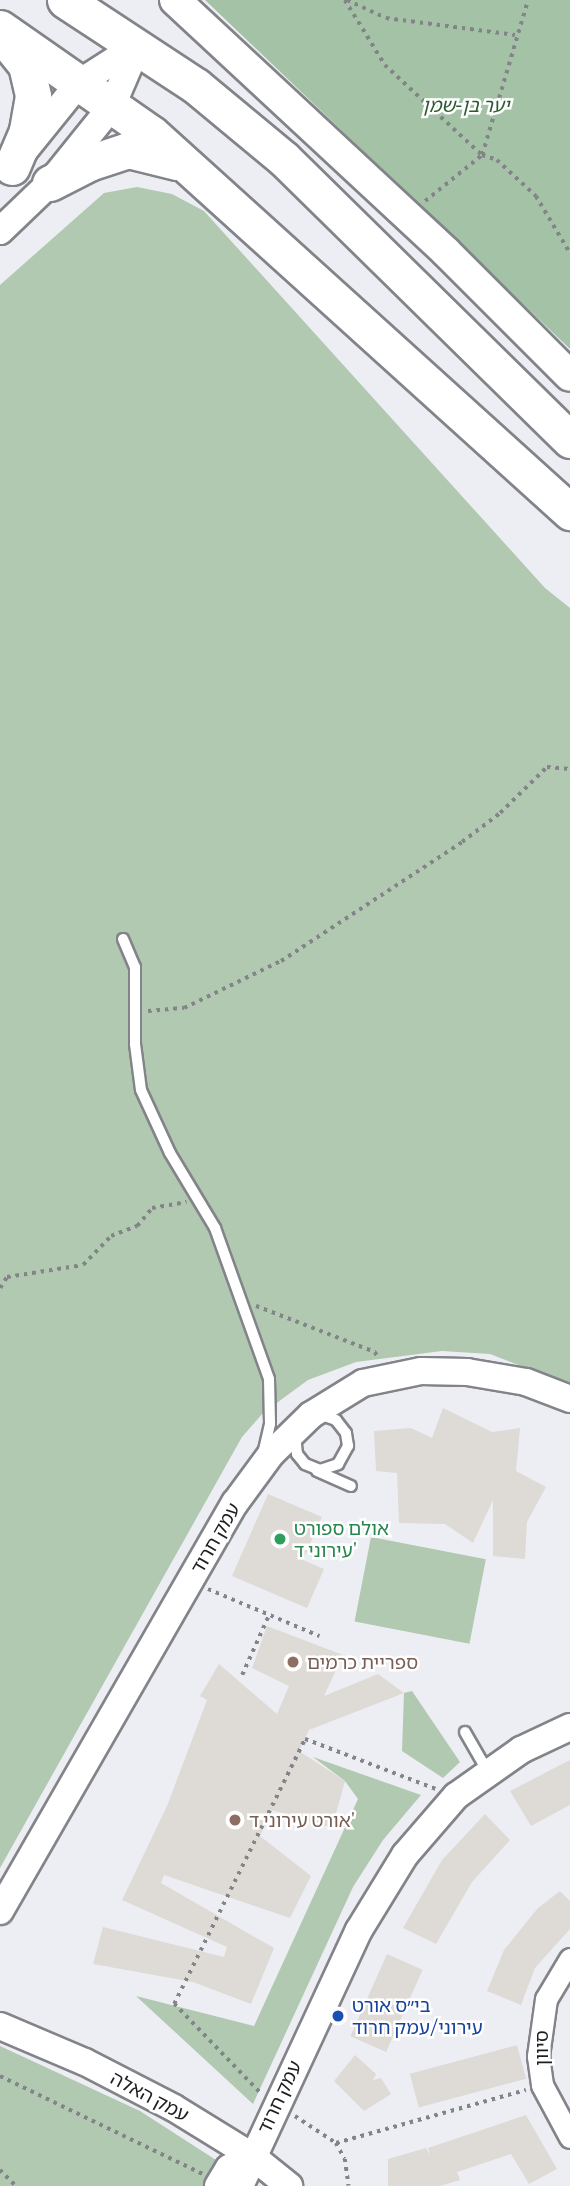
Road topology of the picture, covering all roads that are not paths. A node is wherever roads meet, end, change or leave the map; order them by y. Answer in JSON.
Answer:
{"nodes":[{"id":1,"x":65,"y":0,"type":"edge"},
{"id":2,"x":175,"y":0,"type":"edge"},
{"id":3,"x":0,"y":28,"type":"edge"},
{"id":4,"x":0,"y":34,"type":"edge"},
{"id":5,"x":138,"y":45,"type":"junction"},
{"id":6,"x":79,"y":83,"type":"junction"},
{"id":7,"x":112,"y":106,"type":"junction"},
{"id":8,"x":196,"y":172,"type":"junction"},
{"id":9,"x":6,"y":173,"type":"edge"},
{"id":10,"x":50,"y":183,"type":"junction"},
{"id":11,"x":0,"y":231,"type":"edge"},
{"id":12,"x":570,"y":376,"type":"edge"},
{"id":13,"x":570,"y":440,"type":"edge"},
{"id":14,"x":570,"y":512,"type":"edge"},
{"id":15,"x":123,"y":939,"type":"dead end"},
{"id":16,"x":570,"y":1399,"type":"edge"},
{"id":17,"x":305,"y":1420,"type":"junction"},
{"id":18,"x":259,"y":1468,"type":"junction"},
{"id":19,"x":315,"y":1469,"type":"junction"},
{"id":20,"x":351,"y":1486,"type":"dead end"},
{"id":21,"x":570,"y":1727,"type":"edge"},
{"id":22,"x":465,"y":1732,"type":"dead end"},
{"id":23,"x":488,"y":1772,"type":"junction"},
{"id":24,"x":0,"y":1910,"type":"edge"},
{"id":25,"x":570,"y":1959,"type":"edge"},
{"id":26,"x":0,"y":2026,"type":"edge"},
{"id":27,"x":570,"y":2137,"type":"edge"},
{"id":28,"x":252,"y":2156,"type":"junction"},
{"id":29,"x":226,"y":2185,"type":"edge"},
{"id":30,"x":289,"y":2186,"type":"edge"}],
"edges":[{"from":1,"to":5,"type":"highway"},
{"from":2,"to":12,"type":"main road"},
{"from":3,"to":6,"type":"highway"},
{"from":4,"to":9,"type":"highway"},
{"from":5,"to":6,"type":"street"},
{"from":5,"to":7,"type":"street"},
{"from":5,"to":13,"type":"highway"},
{"from":6,"to":7,"type":"highway"},
{"from":6,"to":9,"type":"street"},
{"from":7,"to":8,"type":"highway"},
{"from":7,"to":10,"type":"street"},
{"from":8,"to":10,"type":"highway"},
{"from":8,"to":14,"type":"highway"},
{"from":10,"to":11,"type":"street"},
{"from":15,"to":18,"type":"lane"},
{"from":16,"to":17,"type":"street","name":"עמק חרוד"},
{"from":17,"to":18,"type":"street","name":"עמק חרוד"},
{"from":17,"to":19,"type":"lane"},
{"from":17,"to":19,"type":"lane"},
{"from":18,"to":24,"type":"street","name":"עמק חרוד"},
{"from":19,"to":20,"type":"lane"},
{"from":21,"to":23,"type":"street","name":"עמק חרוד"},
{"from":22,"to":23,"type":"lane"},
{"from":23,"to":28,"type":"street","name":"עמק חרוד"},
{"from":25,"to":27,"type":"street","name":"סיוון"},
{"from":26,"to":28,"type":"street","name":"עמק האלה"},
{"from":28,"to":29,"type":"street","name":"עמק חרוד"},
{"from":28,"to":30,"type":"street","name":"עמק האלה"}]}
